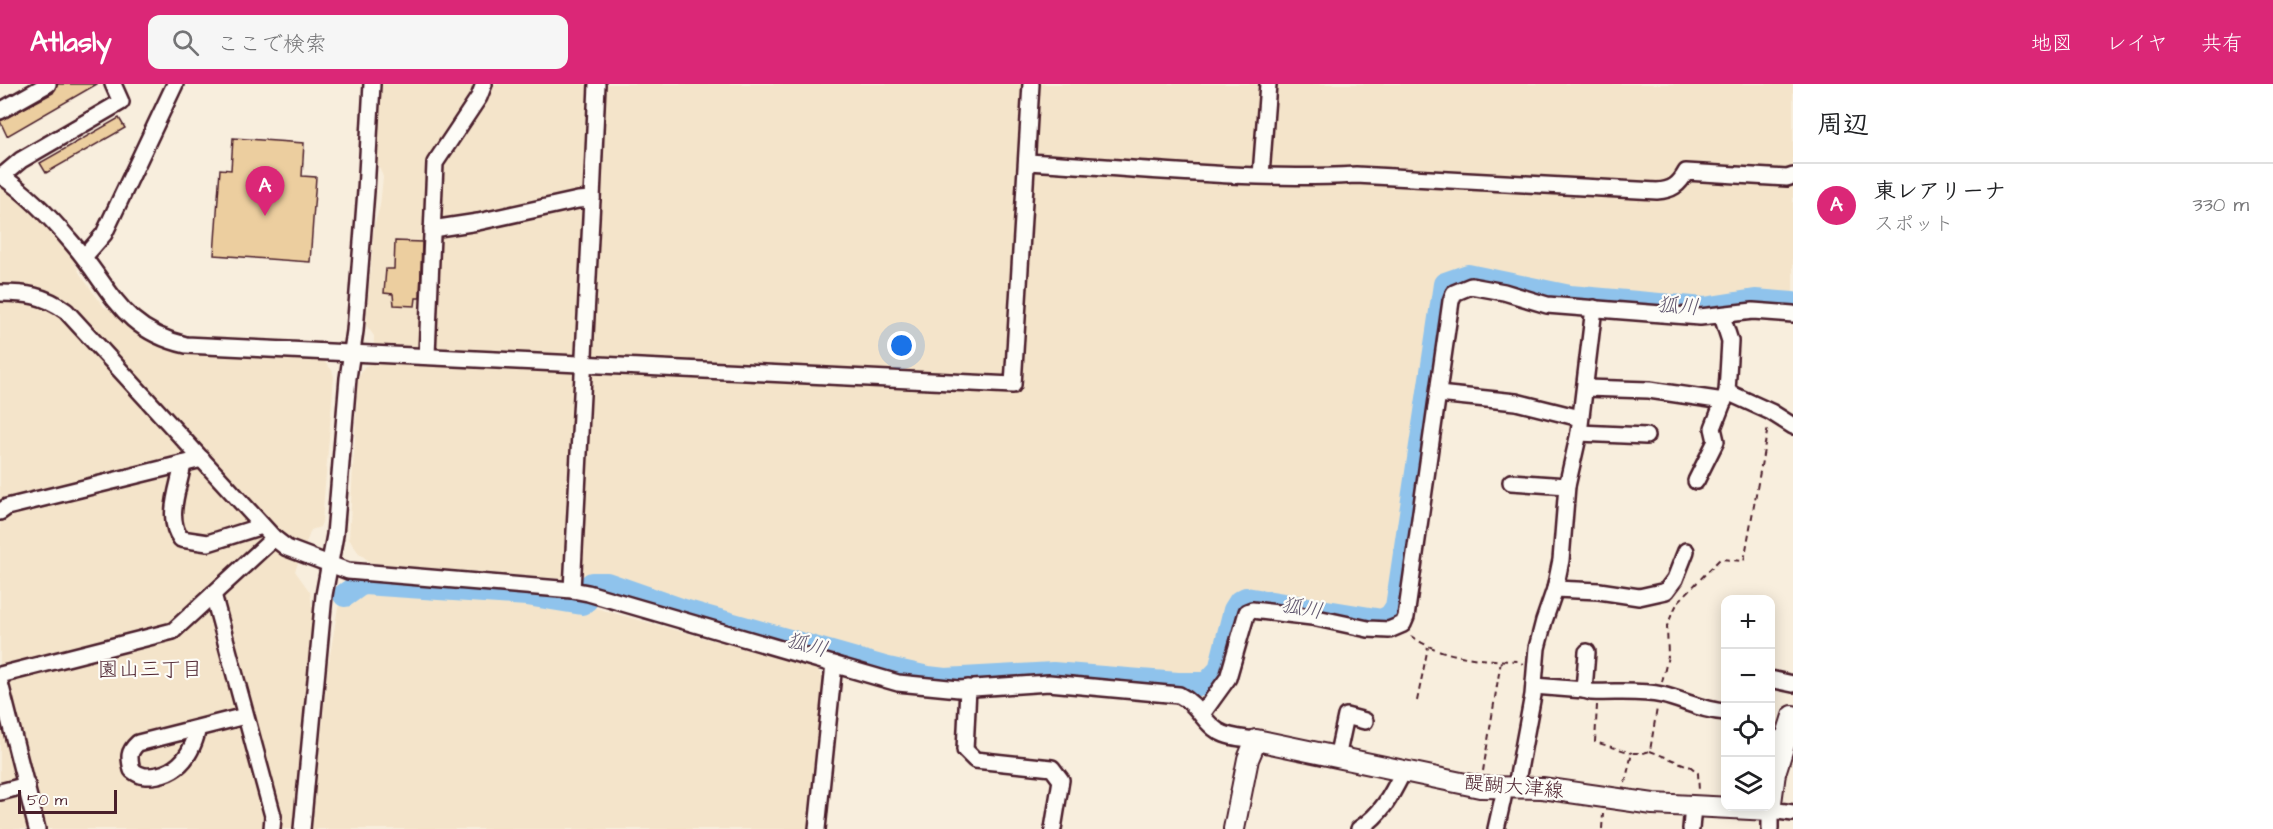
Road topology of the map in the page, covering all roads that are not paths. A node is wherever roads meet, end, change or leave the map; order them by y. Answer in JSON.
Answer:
{"nodes":[{"id":1,"x":48,"y":84,"type":"edge"},
{"id":2,"x":113,"y":84,"type":"edge"},
{"id":3,"x":175,"y":84,"type":"edge"},
{"id":4,"x":372,"y":84,"type":"edge"},
{"id":5,"x":484,"y":84,"type":"edge"},
{"id":6,"x":597,"y":84,"type":"edge"},
{"id":7,"x":1031,"y":84,"type":"edge"},
{"id":8,"x":1268,"y":84,"type":"edge"},
{"id":9,"x":0,"y":111,"type":"edge"},
{"id":10,"x":1028,"y":162,"type":"junction"},
{"id":11,"x":1,"y":175,"type":"edge"},
{"id":12,"x":1261,"y":175,"type":"junction"},
{"id":13,"x":1793,"y":176,"type":"edge"},
{"id":14,"x":592,"y":199,"type":"junction"},
{"id":15,"x":432,"y":229,"type":"junction"},
{"id":16,"x":84,"y":257,"type":"junction"},
{"id":17,"x":0,"y":293,"type":"edge"},
{"id":18,"x":1594,"y":308,"type":"junction"},
{"id":19,"x":1793,"y":314,"type":"edge"},
{"id":20,"x":1722,"y":316,"type":"junction"},
{"id":21,"x":352,"y":352,"type":"junction"},
{"id":22,"x":427,"y":355,"type":"junction"},
{"id":23,"x":583,"y":364,"type":"junction"},
{"id":24,"x":1585,"y":388,"type":"junction"},
{"id":25,"x":1438,"y":394,"type":"junction"},
{"id":26,"x":1726,"y":396,"type":"junction"},
{"id":27,"x":1579,"y":425,"type":"junction"},
{"id":28,"x":1793,"y":426,"type":"edge"},
{"id":29,"x":1646,"y":436,"type":"dead end"},
{"id":30,"x":202,"y":459,"type":"junction"},
{"id":31,"x":183,"y":464,"type":"junction"},
{"id":32,"x":1696,"y":481,"type":"dead end"},
{"id":33,"x":1511,"y":482,"type":"dead end"},
{"id":34,"x":1567,"y":486,"type":"junction"},
{"id":35,"x":0,"y":512,"type":"edge"},
{"id":36,"x":262,"y":526,"type":"junction"},
{"id":37,"x":274,"y":538,"type":"junction"},
{"id":38,"x":1686,"y":551,"type":"dead end"},
{"id":39,"x":330,"y":564,"type":"junction"},
{"id":40,"x":1555,"y":589,"type":"junction"},
{"id":41,"x":572,"y":590,"type":"junction"},
{"id":42,"x":213,"y":594,"type":"junction"},
{"id":43,"x":1587,"y":652,"type":"dead end"},
{"id":44,"x":834,"y":664,"type":"junction"},
{"id":45,"x":0,"y":675,"type":"edge"},
{"id":46,"x":1535,"y":679,"type":"junction"},
{"id":47,"x":1775,"y":680,"type":"edge"},
{"id":48,"x":0,"y":683,"type":"edge"},
{"id":49,"x":1793,"y":684,"type":"edge"},
{"id":50,"x":968,"y":688,"type":"junction"},
{"id":51,"x":1591,"y":691,"type":"junction"},
{"id":52,"x":1721,"y":708,"type":"edge"},
{"id":53,"x":1202,"y":714,"type":"junction"},
{"id":54,"x":245,"y":716,"type":"junction"},
{"id":55,"x":1793,"y":716,"type":"edge"},
{"id":56,"x":1365,"y":721,"type":"dead end"},
{"id":57,"x":198,"y":728,"type":"junction"},
{"id":58,"x":1778,"y":739,"type":"edge"},
{"id":59,"x":1256,"y":740,"type":"junction"},
{"id":60,"x":1337,"y":758,"type":"junction"},
{"id":61,"x":1403,"y":772,"type":"junction"},
{"id":62,"x":27,"y":785,"type":"junction"},
{"id":63,"x":1510,"y":787,"type":"junction"},
{"id":64,"x":0,"y":792,"type":"edge"},
{"id":65,"x":1696,"y":806,"type":"junction"},
{"id":66,"x":1793,"y":813,"type":"edge"},
{"id":67,"x":1770,"y":820,"type":"edge"},
{"id":68,"x":37,"y":829,"type":"edge"},
{"id":69,"x":272,"y":829,"type":"edge"},
{"id":70,"x":302,"y":829,"type":"edge"},
{"id":71,"x":817,"y":829,"type":"edge"},
{"id":72,"x":1053,"y":829,"type":"edge"},
{"id":73,"x":1234,"y":829,"type":"edge"},
{"id":74,"x":1359,"y":829,"type":"edge"},
{"id":75,"x":1496,"y":829,"type":"edge"},
{"id":76,"x":1691,"y":829,"type":"edge"}],
"edges":[{"from":1,"to":9,"type":"street"},
{"from":2,"to":11,"type":"street"},
{"from":3,"to":16,"type":"street"},
{"from":4,"to":21,"type":"street"},
{"from":5,"to":15,"type":"street"},
{"from":6,"to":14,"type":"street"},
{"from":7,"to":10,"type":"street"},
{"from":8,"to":12,"type":"street"},
{"from":10,"to":12,"type":"street"},
{"from":10,"to":23,"type":"street"},
{"from":11,"to":16,"type":"street"},
{"from":12,"to":13,"type":"street"},
{"from":14,"to":15,"type":"street"},
{"from":14,"to":23,"type":"street"},
{"from":15,"to":22,"type":"street"},
{"from":16,"to":21,"type":"street"},
{"from":17,"to":30,"type":"street"},
{"from":18,"to":20,"type":"street"},
{"from":18,"to":24,"type":"street"},
{"from":18,"to":25,"type":"street"},
{"from":19,"to":20,"type":"street"},
{"from":20,"to":26,"type":"street"},
{"from":21,"to":22,"type":"street"},
{"from":21,"to":39,"type":"street"},
{"from":22,"to":23,"type":"street"},
{"from":23,"to":41,"type":"street"},
{"from":24,"to":26,"type":"street"},
{"from":24,"to":27,"type":"street"},
{"from":25,"to":27,"type":"street"},
{"from":25,"to":53,"type":"street"},
{"from":26,"to":28,"type":"street"},
{"from":26,"to":32,"type":"street"},
{"from":27,"to":29,"type":"street"},
{"from":27,"to":34,"type":"street"},
{"from":30,"to":31,"type":"street"},
{"from":30,"to":36,"type":"street"},
{"from":31,"to":35,"type":"street"},
{"from":31,"to":36,"type":"street"},
{"from":33,"to":34,"type":"street"},
{"from":34,"to":40,"type":"street"},
{"from":36,"to":37,"type":"street"},
{"from":37,"to":39,"type":"street"},
{"from":37,"to":42,"type":"street"},
{"from":38,"to":40,"type":"street"},
{"from":39,"to":41,"type":"street"},
{"from":39,"to":70,"type":"street"},
{"from":40,"to":46,"type":"street"},
{"from":41,"to":44,"type":"street"},
{"from":42,"to":45,"type":"street"},
{"from":42,"to":54,"type":"street"},
{"from":43,"to":51,"type":"street"},
{"from":44,"to":50,"type":"street"},
{"from":44,"to":71,"type":"street"},
{"from":46,"to":51,"type":"street"},
{"from":46,"to":63,"type":"street"},
{"from":47,"to":49,"type":"street"},
{"from":48,"to":62,"type":"street"},
{"from":50,"to":53,"type":"street"},
{"from":50,"to":72,"type":"street"},
{"from":51,"to":52,"type":"street"},
{"from":53,"to":59,"type":"street"},
{"from":54,"to":57,"type":"street"},
{"from":54,"to":69,"type":"street"},
{"from":55,"to":58,"type":"main road"},
{"from":56,"to":60,"type":"street"},
{"from":57,"to":57,"type":"street"},
{"from":58,"to":67,"type":"main road"},
{"from":59,"to":60,"type":"main road","name":"醍醐大津線"},
{"from":59,"to":73,"type":"main road"},
{"from":60,"to":61,"type":"main road","name":"醍醐大津線"},
{"from":61,"to":63,"type":"main road","name":"醍醐大津線"},
{"from":61,"to":74,"type":"street"},
{"from":62,"to":64,"type":"street"},
{"from":62,"to":68,"type":"street"},
{"from":63,"to":65,"type":"main road","name":"醍醐大津線"},
{"from":63,"to":75,"type":"street"},
{"from":65,"to":67,"type":"main road","name":"醍醐大津線"},
{"from":65,"to":76,"type":"street"},
{"from":66,"to":67,"type":"street"}]}
